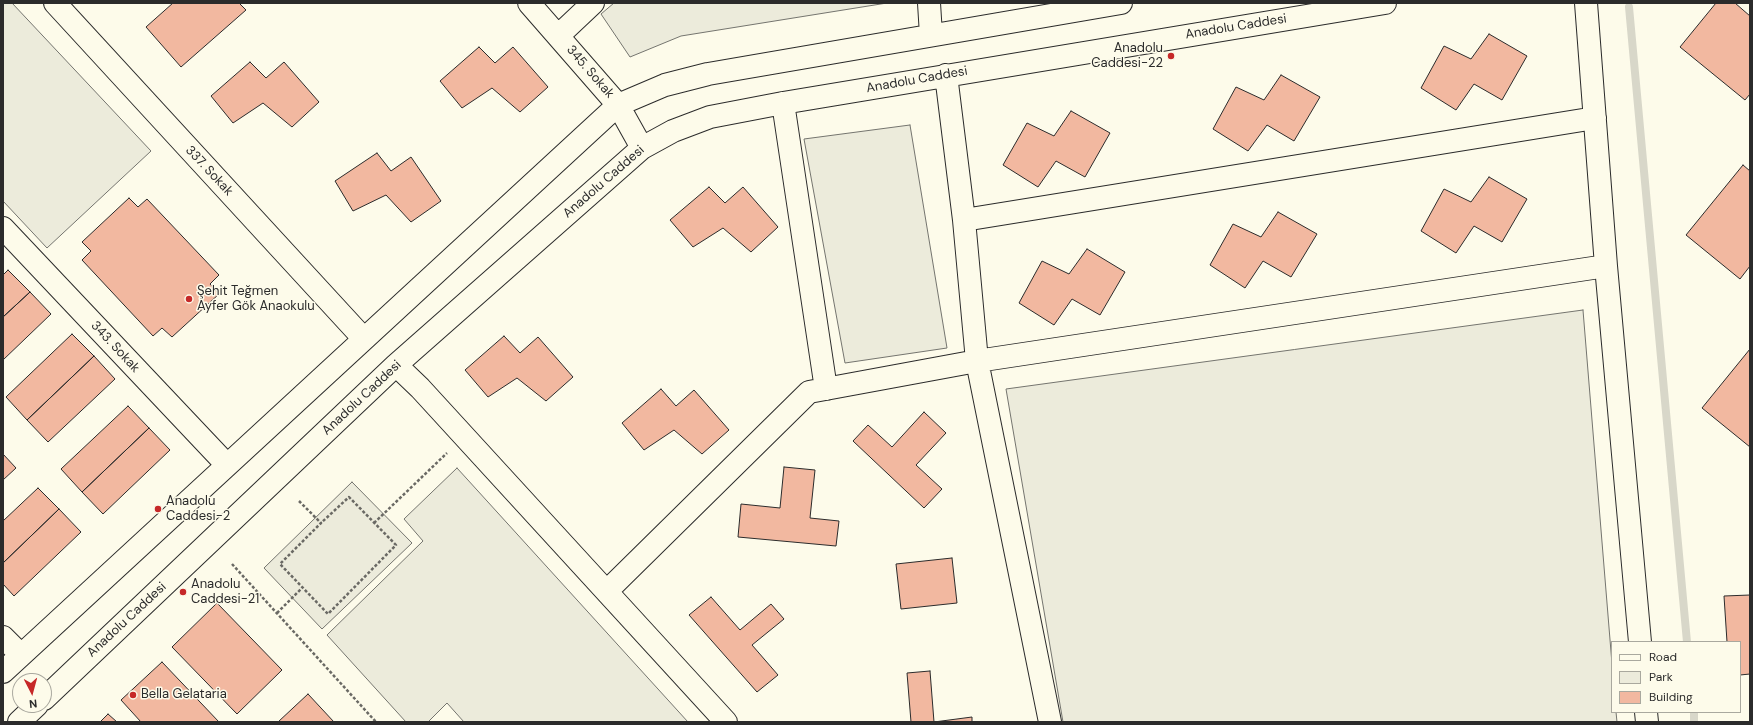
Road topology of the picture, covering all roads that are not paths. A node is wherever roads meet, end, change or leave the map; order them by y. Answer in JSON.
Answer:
{"nodes":[{"id":1,"x":55,"y":3,"type":"edge"},
{"id":2,"x":529,"y":3,"type":"edge"},
{"id":3,"x":594,"y":3,"type":"edge"},
{"id":4,"x":929,"y":3,"type":"edge"},
{"id":5,"x":1121,"y":3,"type":"edge"},
{"id":6,"x":1384,"y":3,"type":"edge"},
{"id":7,"x":1586,"y":3,"type":"edge"},
{"id":8,"x":931,"y":35,"type":"junction"},
{"id":9,"x":558,"y":36,"type":"junction"},
{"id":10,"x":946,"y":75,"type":"junction"},
{"id":11,"x":783,"y":103,"type":"junction"},
{"id":12,"x":618,"y":105,"type":"junction"},
{"id":13,"x":1595,"y":118,"type":"junction"},
{"id":14,"x":642,"y":148,"type":"junction"},
{"id":15,"x":964,"y":220,"type":"junction"},
{"id":16,"x":3,"y":228,"type":"edge"},
{"id":17,"x":1606,"y":266,"type":"junction"},
{"id":18,"x":364,"y":339,"type":"junction"},
{"id":19,"x":978,"y":361,"type":"junction"},
{"id":20,"x":396,"y":365,"type":"junction"},
{"id":21,"x":826,"y":389,"type":"junction"},
{"id":22,"x":227,"y":465,"type":"junction"},
{"id":23,"x":606,"y":591,"type":"junction"},
{"id":24,"x":3,"y":637,"type":"edge"},
{"id":25,"x":1640,"y":641,"type":"edge"},
{"id":26,"x":21,"y":655,"type":"junction"},
{"id":27,"x":3,"y":672,"type":"edge"},
{"id":28,"x":52,"y":691,"type":"edge"},
{"id":29,"x":29,"y":713,"type":"edge"},
{"id":30,"x":19,"y":722,"type":"edge"},
{"id":31,"x":726,"y":722,"type":"edge"},
{"id":32,"x":1050,"y":722,"type":"edge"}],
"edges":[{"from":1,"to":18,"type":"street","name":"337. Sokak"},
{"from":2,"to":9,"type":"street","name":"345. Sokak"},
{"from":3,"to":9,"type":"street"},
{"from":4,"to":8,"type":"street"},
{"from":5,"to":8,"type":"street"},
{"from":6,"to":10,"type":"street","name":"Anadolu Caddesi"},
{"from":7,"to":13,"type":"street"},
{"from":8,"to":12,"type":"street"},
{"from":9,"to":12,"type":"street","name":"345. Sokak"},
{"from":10,"to":11,"type":"street","name":"Anadolu Caddesi"},
{"from":10,"to":15,"type":"street"},
{"from":11,"to":14,"type":"street","name":"Anadolu Caddesi"},
{"from":11,"to":21,"type":"street"},
{"from":12,"to":14,"type":"street","name":"345. Sokak"},
{"from":12,"to":18,"type":"street"},
{"from":13,"to":15,"type":"street"},
{"from":13,"to":17,"type":"street"},
{"from":14,"to":20,"type":"street","name":"Anadolu Caddesi"},
{"from":15,"to":19,"type":"street"},
{"from":16,"to":22,"type":"street","name":"343. Sokak"},
{"from":17,"to":19,"type":"street"},
{"from":17,"to":25,"type":"street"},
{"from":18,"to":22,"type":"street"},
{"from":19,"to":21,"type":"street"},
{"from":19,"to":32,"type":"street"},
{"from":20,"to":23,"type":"street"},
{"from":20,"to":28,"type":"street","name":"Anadolu Caddesi"},
{"from":21,"to":23,"type":"street"},
{"from":22,"to":26,"type":"street"},
{"from":23,"to":31,"type":"street"},
{"from":24,"to":26,"type":"street"},
{"from":26,"to":27,"type":"street"},
{"from":29,"to":30,"type":"street"}]}
